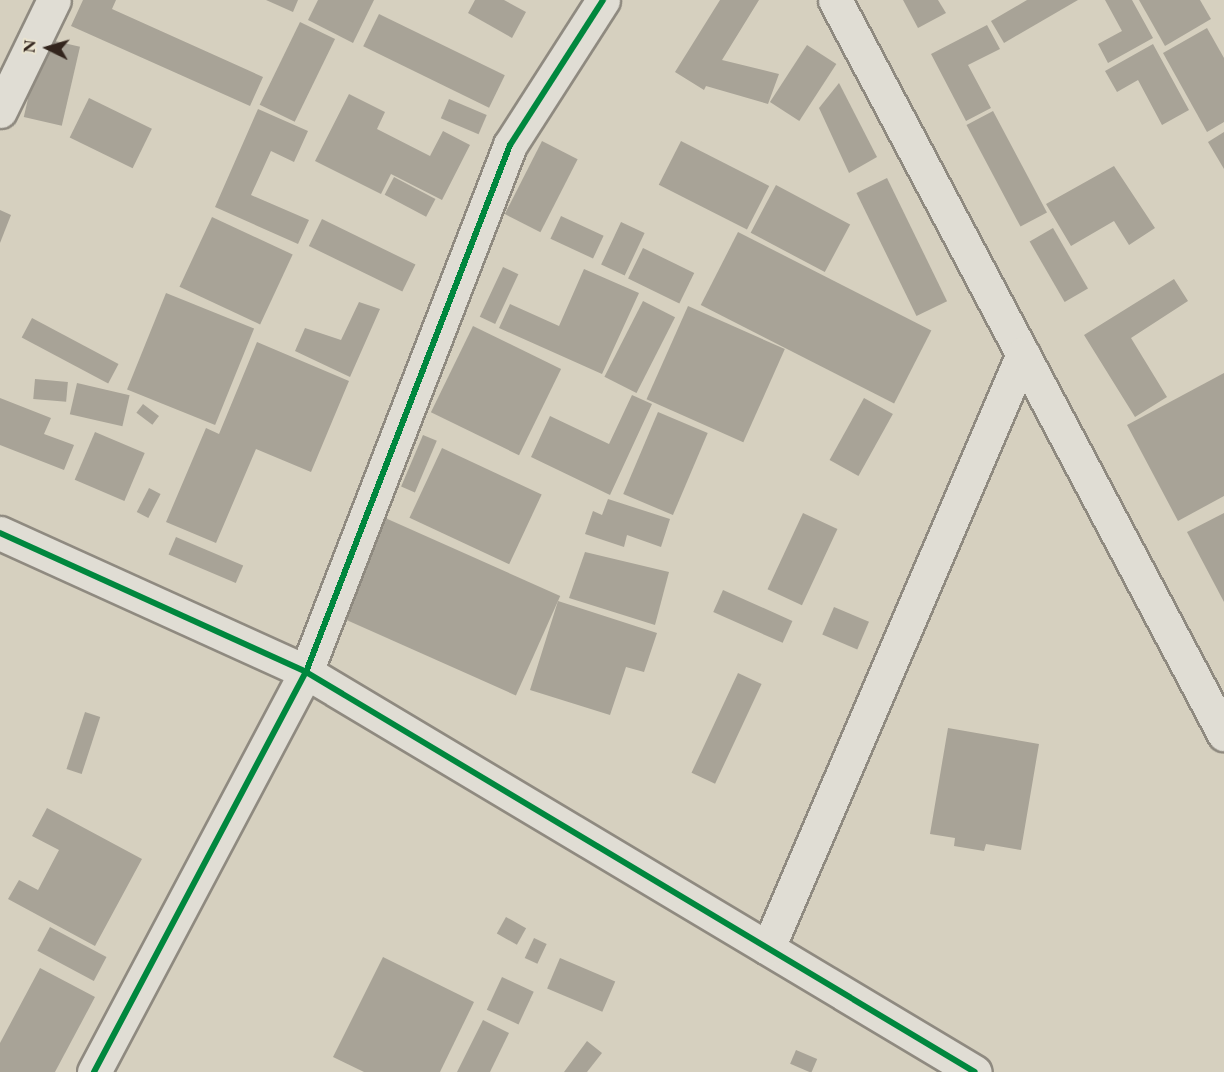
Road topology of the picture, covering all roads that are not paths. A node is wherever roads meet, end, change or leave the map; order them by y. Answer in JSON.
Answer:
{"nodes":[{"id":1,"x":54,"y":0,"type":"edge"},
{"id":2,"x":603,"y":0,"type":"edge"},
{"id":3,"x":835,"y":0,"type":"edge"},
{"id":4,"x":0,"y":111,"type":"edge"},
{"id":5,"x":1023,"y":354,"type":"junction"},
{"id":6,"x":0,"y":532,"type":"edge"},
{"id":7,"x":306,"y":672,"type":"junction"},
{"id":8,"x":1224,"y":734,"type":"edge"},
{"id":9,"x":768,"y":948,"type":"junction"},
{"id":10,"x":94,"y":1072,"type":"edge"},
{"id":11,"x":975,"y":1072,"type":"edge"}],
"edges":[{"from":1,"to":4,"type":"street"},
{"from":2,"to":7,"type":"street"},
{"from":3,"to":5,"type":"street"},
{"from":5,"to":8,"type":"street"},
{"from":5,"to":9,"type":"street"},
{"from":6,"to":7,"type":"street"},
{"from":7,"to":9,"type":"street"},
{"from":7,"to":10,"type":"street"},
{"from":9,"to":11,"type":"street"}]}
